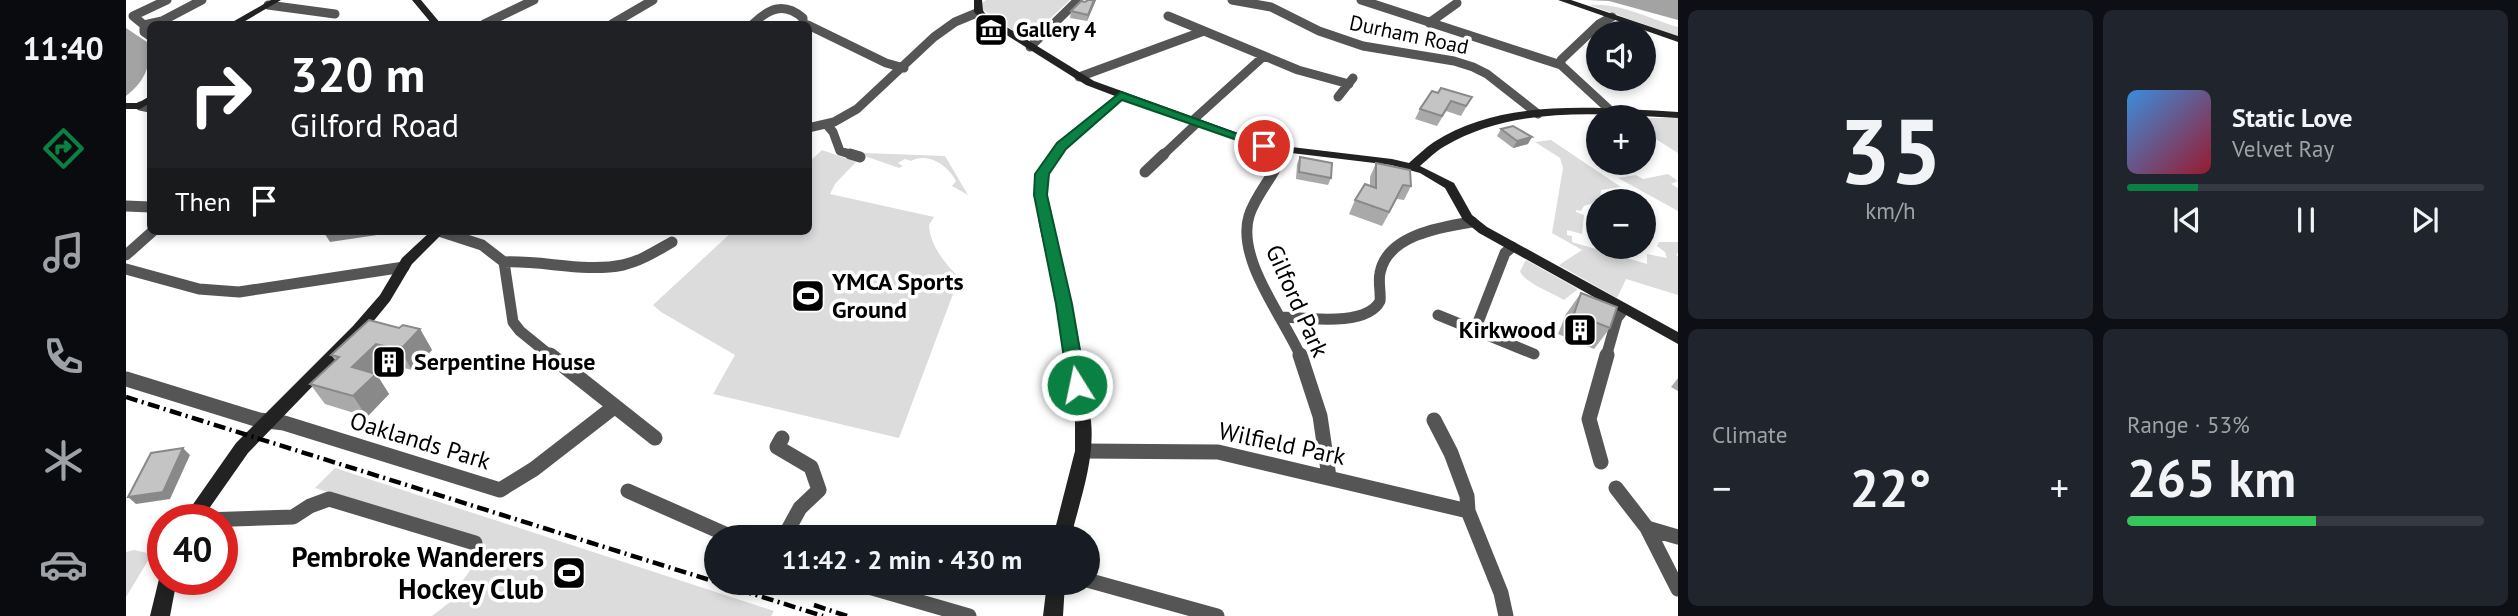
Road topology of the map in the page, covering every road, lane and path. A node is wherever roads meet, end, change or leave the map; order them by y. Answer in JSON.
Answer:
{"nodes":[{"id":1,"x":202,"y":0,"type":"edge"},
{"id":2,"x":416,"y":0,"type":"edge"},
{"id":3,"x":534,"y":0,"type":"edge"},
{"id":4,"x":653,"y":0,"type":"edge"},
{"id":5,"x":978,"y":0,"type":"edge"},
{"id":6,"x":1078,"y":0,"type":"edge"},
{"id":7,"x":1232,"y":0,"type":"edge"},
{"id":8,"x":1361,"y":0,"type":"edge"},
{"id":9,"x":1562,"y":0,"type":"edge"},
{"id":10,"x":164,"y":1,"type":"edge"},
{"id":11,"x":1268,"y":2,"type":"edge"},
{"id":12,"x":272,"y":3,"type":"edge"},
{"id":13,"x":1457,"y":3,"type":"dead end"},
{"id":14,"x":126,"y":7,"type":"edge"},
{"id":15,"x":173,"y":8,"type":"dead end"},
{"id":16,"x":979,"y":12,"type":"junction"},
{"id":17,"x":135,"y":13,"type":"junction"},
{"id":18,"x":335,"y":14,"type":"dead end"},
{"id":19,"x":1168,"y":16,"type":"dead end"},
{"id":20,"x":1612,"y":17,"type":"junction"},
{"id":21,"x":162,"y":21,"type":"edge"},
{"id":22,"x":239,"y":21,"type":"edge"},
{"id":23,"x":434,"y":21,"type":"edge"},
{"id":24,"x":490,"y":21,"type":"edge"},
{"id":25,"x":617,"y":21,"type":"edge"},
{"id":26,"x":756,"y":21,"type":"edge"},
{"id":27,"x":804,"y":21,"type":"edge"},
{"id":28,"x":1429,"y":23,"type":"junction"},
{"id":29,"x":147,"y":24,"type":"edge"},
{"id":30,"x":144,"y":25,"type":"junction"},
{"id":31,"x":812,"y":27,"type":"edge"},
{"id":32,"x":1204,"y":31,"type":"junction"},
{"id":33,"x":147,"y":34,"type":"edge"},
{"id":34,"x":1678,"y":39,"type":"edge"},
{"id":35,"x":1030,"y":47,"type":"junction"},
{"id":36,"x":1264,"y":56,"type":"junction"},
{"id":37,"x":1561,"y":65,"type":"junction"},
{"id":38,"x":904,"y":68,"type":"junction"},
{"id":39,"x":1079,"y":77,"type":"junction"},
{"id":40,"x":1121,"y":96,"type":"junction"},
{"id":41,"x":1338,"y":97,"type":"dead end"},
{"id":42,"x":1604,"y":105,"type":"edge"},
{"id":43,"x":126,"y":106,"type":"edge"},
{"id":44,"x":145,"y":107,"type":"edge"},
{"id":45,"x":1586,"y":113,"type":"edge"},
{"id":46,"x":1538,"y":114,"type":"junction"},
{"id":47,"x":1656,"y":114,"type":"edge"},
{"id":48,"x":1678,"y":115,"type":"edge"},
{"id":49,"x":1195,"y":122,"type":"junction"},
{"id":50,"x":827,"y":125,"type":"junction"},
{"id":51,"x":812,"y":127,"type":"edge"},
{"id":52,"x":1283,"y":149,"type":"junction"},
{"id":53,"x":860,"y":158,"type":"dead end"},
{"id":54,"x":1412,"y":167,"type":"junction"},
{"id":55,"x":1145,"y":172,"type":"dead end"},
{"id":56,"x":126,"y":205,"type":"edge"},
{"id":57,"x":147,"y":207,"type":"edge"},
{"id":58,"x":1472,"y":222,"type":"junction"},
{"id":59,"x":148,"y":235,"type":"edge"},
{"id":60,"x":435,"y":235,"type":"edge"},
{"id":61,"x":452,"y":235,"type":"edge"},
{"id":62,"x":672,"y":242,"type":"dead end"},
{"id":63,"x":1512,"y":247,"type":"junction"},
{"id":64,"x":126,"y":255,"type":"edge"},
{"id":65,"x":504,"y":261,"type":"junction"},
{"id":66,"x":404,"y":267,"type":"junction"},
{"id":67,"x":126,"y":269,"type":"edge"},
{"id":68,"x":1624,"y":309,"type":"junction"},
{"id":69,"x":1438,"y":315,"type":"dead end"},
{"id":70,"x":1281,"y":317,"type":"junction"},
{"id":71,"x":1475,"y":330,"type":"junction"},
{"id":72,"x":1678,"y":339,"type":"edge"},
{"id":73,"x":1534,"y":354,"type":"dead end"},
{"id":74,"x":126,"y":379,"type":"edge"},
{"id":75,"x":614,"y":407,"type":"junction"},
{"id":76,"x":1434,"y":420,"type":"dead end"},
{"id":77,"x":271,"y":421,"type":"junction"},
{"id":78,"x":655,"y":438,"type":"dead end"},
{"id":79,"x":782,"y":438,"type":"dead end"},
{"id":80,"x":1083,"y":451,"type":"junction"},
{"id":81,"x":1601,"y":462,"type":"dead end"},
{"id":82,"x":1329,"y":477,"type":"junction"},
{"id":83,"x":1616,"y":488,"type":"dead end"},
{"id":84,"x":628,"y":491,"type":"dead end"},
{"id":85,"x":202,"y":504,"type":"edge"},
{"id":86,"x":1468,"y":511,"type":"junction"},
{"id":87,"x":238,"y":519,"type":"edge"},
{"id":88,"x":705,"y":525,"type":"edge"},
{"id":89,"x":791,"y":525,"type":"edge"},
{"id":90,"x":1065,"y":525,"type":"edge"},
{"id":91,"x":1647,"y":528,"type":"junction"},
{"id":92,"x":1678,"y":537,"type":"edge"},
{"id":93,"x":475,"y":543,"type":"dead end"},
{"id":94,"x":1100,"y":584,"type":"edge"},
{"id":95,"x":1678,"y":589,"type":"edge"},
{"id":96,"x":165,"y":595,"type":"edge"},
{"id":97,"x":897,"y":595,"type":"edge"},
{"id":98,"x":1055,"y":595,"type":"edge"},
{"id":99,"x":160,"y":616,"type":"edge"},
{"id":100,"x":970,"y":616,"type":"edge"},
{"id":101,"x":1053,"y":616,"type":"edge"},
{"id":102,"x":1217,"y":616,"type":"edge"},
{"id":103,"x":1506,"y":616,"type":"edge"}],
"edges":[{"from":1,"to":21,"type":"street"},
{"from":2,"to":23,"type":"street"},
{"from":3,"to":24,"type":"street"},
{"from":4,"to":25,"type":"street"},
{"from":5,"to":16,"type":"street"},
{"from":6,"to":35,"type":"street"},
{"from":7,"to":11,"type":"street","name":"Durham Road"},
{"from":8,"to":28,"type":"street"},
{"from":9,"to":20,"type":"street"},
{"from":10,"to":15,"type":"street"},
{"from":10,"to":17,"type":"street"},
{"from":11,"to":46,"type":"street","name":"Durham Road"},
{"from":12,"to":18,"type":"street"},
{"from":12,"to":22,"type":"street"},
{"from":13,"to":28,"type":"street"},
{"from":14,"to":17,"type":"street"},
{"from":16,"to":35,"type":"street"},
{"from":16,"to":38,"type":"street"},
{"from":17,"to":30,"type":"street"},
{"from":19,"to":32,"type":"street"},
{"from":20,"to":34,"type":"street"},
{"from":20,"to":37,"type":"street"},
{"from":26,"to":27,"type":"street"},
{"from":28,"to":37,"type":"street"},
{"from":29,"to":30,"type":"street"},
{"from":30,"to":33,"type":"street"},
{"from":31,"to":38,"type":"street"},
{"from":32,"to":36,"type":"street"},
{"from":32,"to":39,"type":"street"},
{"from":35,"to":39,"type":"street"},
{"from":36,"to":41,"type":"street"},
{"from":36,"to":49,"type":"street"},
{"from":37,"to":42,"type":"street"},
{"from":38,"to":50,"type":"street"},
{"from":39,"to":40,"type":"street"},
{"from":40,"to":49,"type":"street"},
{"from":40,"to":80,"type":"street"},
{"from":43,"to":44,"type":"street"},
{"from":45,"to":46,"type":"street"},
{"from":46,"to":54,"type":"street"},
{"from":47,"to":48,"type":"street"},
{"from":49,"to":52,"type":"street"},
{"from":49,"to":55,"type":"street"},
{"from":50,"to":51,"type":"street"},
{"from":50,"to":53,"type":"street"},
{"from":52,"to":54,"type":"street"},
{"from":52,"to":70,"type":"street","name":"Gilford Park"},
{"from":54,"to":58,"type":"street"},
{"from":56,"to":57,"type":"street"},
{"from":58,"to":63,"type":"street"},
{"from":58,"to":70,"type":"street"},
{"from":59,"to":64,"type":"street"},
{"from":60,"to":66,"type":"street"},
{"from":61,"to":65,"type":"street"},
{"from":62,"to":65,"type":"street"},
{"from":63,"to":68,"type":"street"},
{"from":63,"to":71,"type":"street"},
{"from":65,"to":75,"type":"street"},
{"from":66,"to":67,"type":"street"},
{"from":66,"to":77,"type":"street"},
{"from":68,"to":72,"type":"street"},
{"from":68,"to":81,"type":"street"},
{"from":69,"to":71,"type":"street"},
{"from":70,"to":82,"type":"street","name":"Gilford Park"},
{"from":71,"to":73,"type":"street"},
{"from":74,"to":77,"type":"street"},
{"from":75,"to":77,"type":"street","name":"Oaklands Park"},
{"from":75,"to":78,"type":"street"},
{"from":76,"to":86,"type":"street"},
{"from":77,"to":85,"type":"street"},
{"from":79,"to":89,"type":"street"},
{"from":80,"to":82,"type":"street","name":"Wilfield Park"},
{"from":80,"to":90,"type":"street"},
{"from":82,"to":86,"type":"street","name":"Wilfield Park"},
{"from":83,"to":91,"type":"street"},
{"from":84,"to":88,"type":"street"},
{"from":86,"to":103,"type":"street"},
{"from":87,"to":93,"type":"street"},
{"from":91,"to":92,"type":"street"},
{"from":91,"to":95,"type":"street"},
{"from":94,"to":102,"type":"street"},
{"from":96,"to":99,"type":"street"},
{"from":97,"to":100,"type":"street"},
{"from":98,"to":101,"type":"street"}]}
